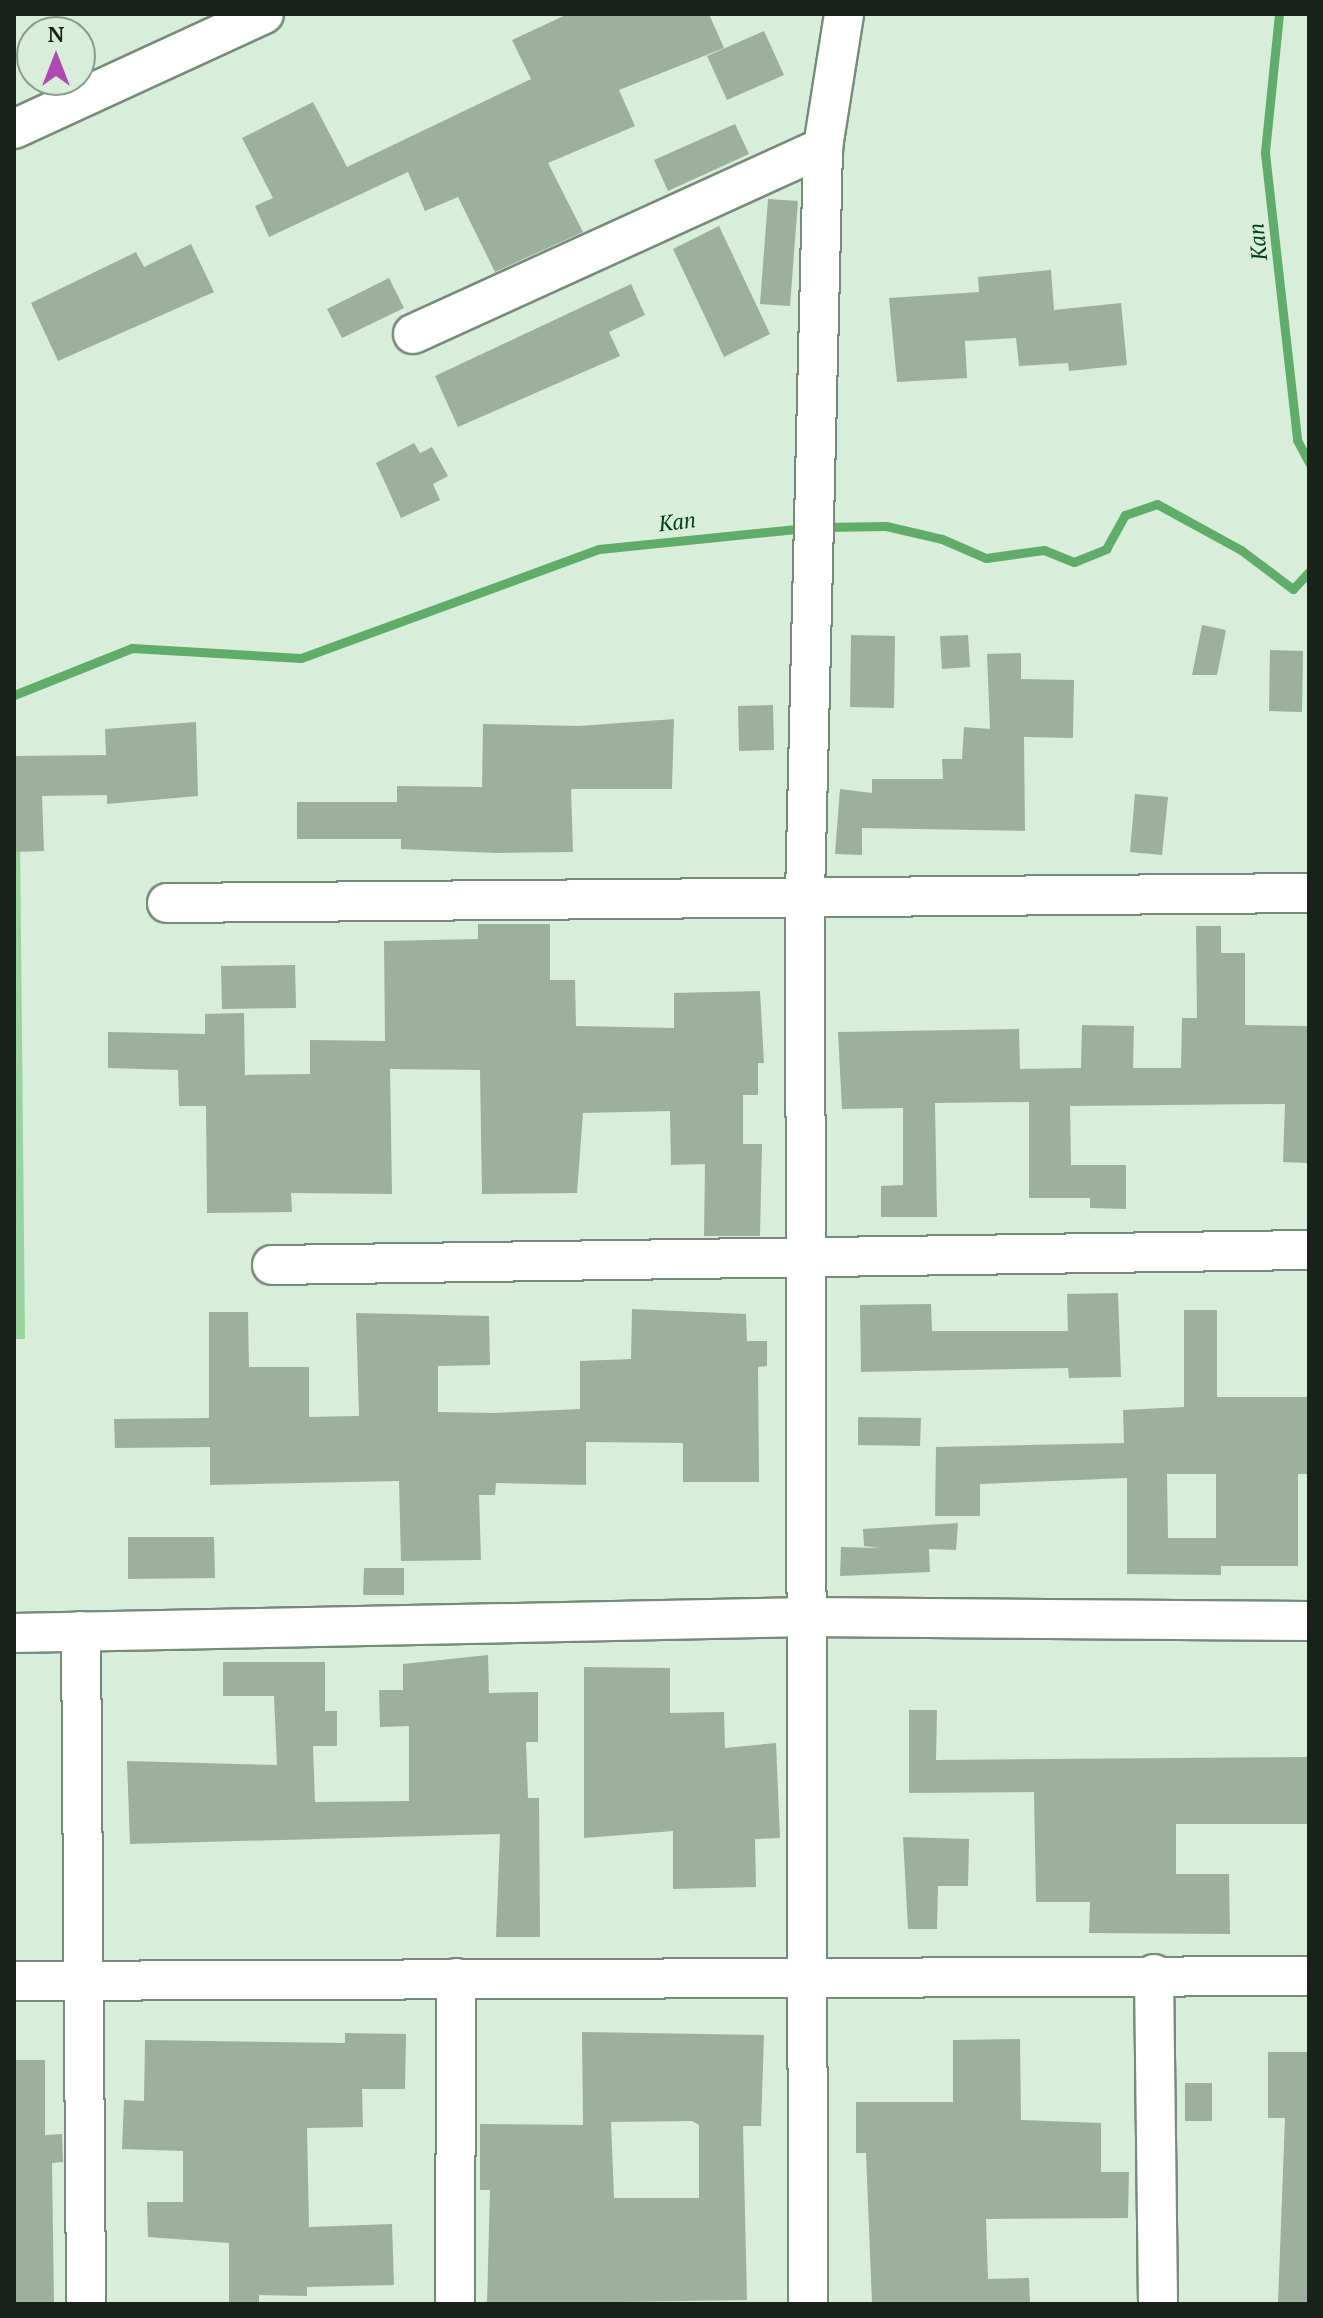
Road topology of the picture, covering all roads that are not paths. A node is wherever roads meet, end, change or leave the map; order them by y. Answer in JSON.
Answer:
{"nodes":[{"id":1,"x":264,"y":14,"type":"edge"},
{"id":2,"x":844,"y":14,"type":"edge"},
{"id":3,"x":14,"y":129,"type":"edge"},
{"id":4,"x":823,"y":147,"type":"junction"},
{"id":5,"x":413,"y":334,"type":"dead end"},
{"id":6,"x":1309,"y":893,"type":"edge"},
{"id":7,"x":805,"y":895,"type":"junction"},
{"id":8,"x":167,"y":903,"type":"dead end"},
{"id":9,"x":1309,"y":1250,"type":"edge"},
{"id":10,"x":805,"y":1260,"type":"junction"},
{"id":11,"x":272,"y":1265,"type":"dead end"},
{"id":12,"x":808,"y":1617,"type":"junction"},
{"id":13,"x":1309,"y":1621,"type":"edge"},
{"id":14,"x":81,"y":1631,"type":"junction"},
{"id":15,"x":14,"y":1633,"type":"edge"},
{"id":16,"x":1154,"y":1974,"type":"junction"},
{"id":17,"x":807,"y":1976,"type":"junction"},
{"id":18,"x":1309,"y":1976,"type":"edge"},
{"id":19,"x":456,"y":1978,"type":"junction"},
{"id":20,"x":83,"y":1980,"type":"junction"},
{"id":21,"x":14,"y":1981,"type":"edge"},
{"id":22,"x":86,"y":2304,"type":"edge"},
{"id":23,"x":455,"y":2304,"type":"edge"},
{"id":24,"x":808,"y":2304,"type":"edge"},
{"id":25,"x":1158,"y":2304,"type":"edge"}],
"edges":[{"from":1,"to":3,"type":"street"},
{"from":2,"to":4,"type":"street"},
{"from":4,"to":5,"type":"street"},
{"from":4,"to":7,"type":"street"},
{"from":6,"to":7,"type":"street"},
{"from":7,"to":8,"type":"street"},
{"from":7,"to":10,"type":"street"},
{"from":9,"to":10,"type":"street"},
{"from":10,"to":11,"type":"street"},
{"from":10,"to":12,"type":"street"},
{"from":12,"to":13,"type":"street"},
{"from":12,"to":14,"type":"street"},
{"from":12,"to":17,"type":"street"},
{"from":14,"to":15,"type":"street"},
{"from":14,"to":20,"type":"street"},
{"from":16,"to":17,"type":"street"},
{"from":16,"to":18,"type":"street"},
{"from":16,"to":25,"type":"street"},
{"from":17,"to":19,"type":"street"},
{"from":17,"to":24,"type":"street"},
{"from":19,"to":20,"type":"street"},
{"from":19,"to":23,"type":"street"},
{"from":20,"to":21,"type":"street"},
{"from":20,"to":22,"type":"street"}]}
